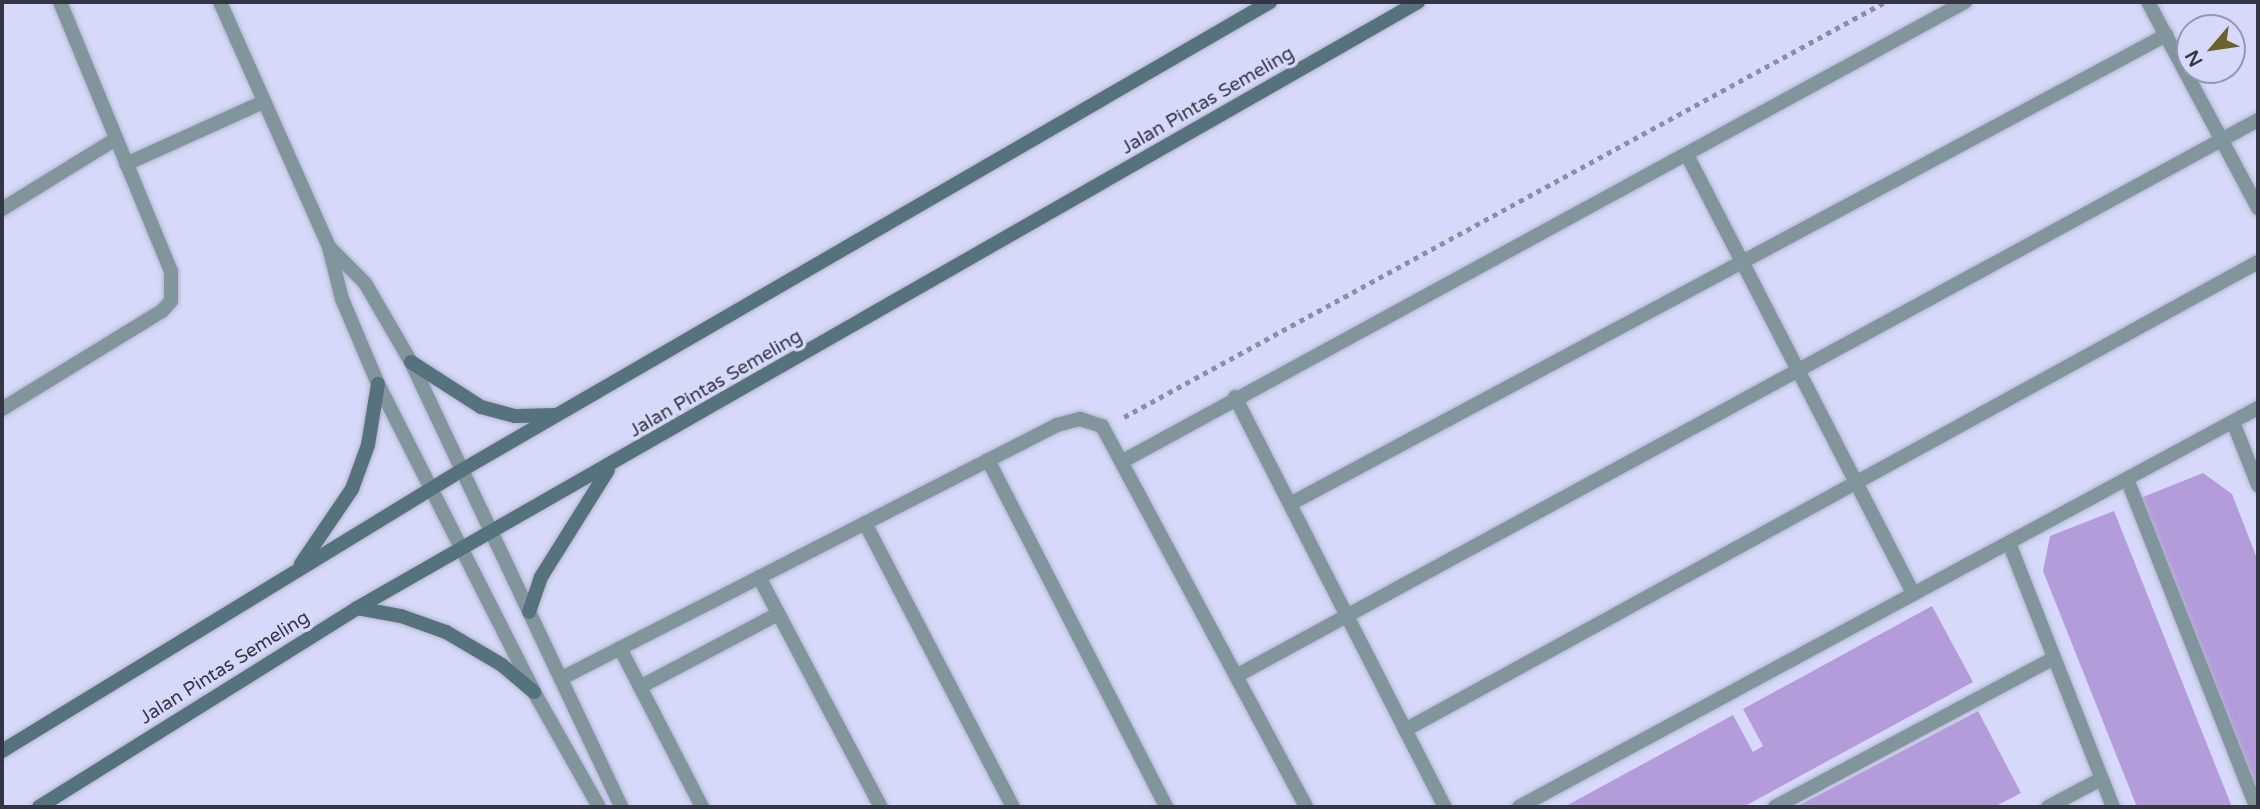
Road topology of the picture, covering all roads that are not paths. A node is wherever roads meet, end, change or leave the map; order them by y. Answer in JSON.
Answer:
{"nodes":[{"id":1,"x":60,"y":2,"type":"edge"},
{"id":2,"x":220,"y":2,"type":"edge"},
{"id":3,"x":1270,"y":2,"type":"edge"},
{"id":4,"x":1418,"y":2,"type":"edge"},
{"id":5,"x":1965,"y":2,"type":"edge"},
{"id":6,"x":2148,"y":2,"type":"edge"},
{"id":7,"x":2166,"y":35,"type":"junction"},
{"id":8,"x":264,"y":102,"type":"junction"},
{"id":9,"x":2258,"y":120,"type":"edge"},
{"id":10,"x":116,"y":139,"type":"junction"},
{"id":11,"x":2222,"y":140,"type":"junction"},
{"id":12,"x":1687,"y":155,"type":"junction"},
{"id":13,"x":126,"y":164,"type":"junction"},
{"id":14,"x":2258,"y":208,"type":"edge"},
{"id":15,"x":2,"y":209,"type":"edge"},
{"id":16,"x":329,"y":247,"type":"junction"},
{"id":17,"x":1743,"y":261,"type":"junction"},
{"id":18,"x":2258,"y":262,"type":"edge"},
{"id":19,"x":411,"y":362,"type":"junction"},
{"id":20,"x":1801,"y":369,"type":"junction"},
{"id":21,"x":378,"y":384,"type":"junction"},
{"id":22,"x":1235,"y":397,"type":"junction"},
{"id":23,"x":2258,"y":408,"type":"edge"},
{"id":24,"x":2,"y":409,"type":"edge"},
{"id":25,"x":560,"y":415,"type":"junction"},
{"id":26,"x":2233,"y":422,"type":"junction"},
{"id":27,"x":988,"y":460,"type":"junction"},
{"id":28,"x":1123,"y":461,"type":"junction"},
{"id":29,"x":611,"y":467,"type":"junction"},
{"id":30,"x":462,"y":470,"type":"junction"},
{"id":31,"x":2127,"y":479,"type":"junction"},
{"id":32,"x":1858,"y":481,"type":"junction"},
{"id":33,"x":2258,"y":485,"type":"edge"},
{"id":34,"x":430,"y":488,"type":"junction"},
{"id":35,"x":1290,"y":504,"type":"junction"},
{"id":36,"x":865,"y":523,"type":"junction"},
{"id":37,"x":492,"y":531,"type":"junction"},
{"id":38,"x":2009,"y":543,"type":"junction"},
{"id":39,"x":462,"y":548,"type":"junction"},
{"id":40,"x":295,"y":571,"type":"junction"},
{"id":41,"x":759,"y":577,"type":"junction"},
{"id":42,"x":1914,"y":594,"type":"junction"},
{"id":43,"x":357,"y":608,"type":"junction"},
{"id":44,"x":529,"y":612,"type":"junction"},
{"id":45,"x":778,"y":614,"type":"junction"},
{"id":46,"x":1347,"y":616,"type":"junction"},
{"id":47,"x":620,"y":648,"type":"junction"},
{"id":48,"x":2054,"y":658,"type":"junction"},
{"id":49,"x":1238,"y":675,"type":"junction"},
{"id":50,"x":562,"y":678,"type":"junction"},
{"id":51,"x":640,"y":687,"type":"junction"},
{"id":52,"x":534,"y":692,"type":"junction"},
{"id":53,"x":1405,"y":730,"type":"junction"},
{"id":54,"x":2,"y":751,"type":"edge"},
{"id":55,"x":2101,"y":779,"type":"junction"},
{"id":56,"x":39,"y":807,"type":"edge"},
{"id":57,"x":599,"y":807,"type":"edge"},
{"id":58,"x":621,"y":807,"type":"edge"},
{"id":59,"x":702,"y":807,"type":"edge"},
{"id":60,"x":881,"y":807,"type":"edge"},
{"id":61,"x":1013,"y":807,"type":"edge"},
{"id":62,"x":1166,"y":807,"type":"edge"},
{"id":63,"x":1306,"y":807,"type":"edge"},
{"id":64,"x":1445,"y":807,"type":"edge"},
{"id":65,"x":1519,"y":807,"type":"edge"},
{"id":66,"x":1774,"y":807,"type":"edge"},
{"id":67,"x":2048,"y":807,"type":"edge"},
{"id":68,"x":2113,"y":807,"type":"edge"},
{"id":69,"x":2256,"y":807,"type":"edge"}],
"edges":[{"from":1,"to":10,"type":"street"},
{"from":2,"to":8,"type":"street"},
{"from":3,"to":25,"type":"main road"},
{"from":4,"to":29,"type":"main road","name":"Jalan Pintas Semeling"},
{"from":5,"to":12,"type":"street"},
{"from":6,"to":7,"type":"street"},
{"from":7,"to":11,"type":"street"},
{"from":7,"to":17,"type":"street"},
{"from":8,"to":13,"type":"street"},
{"from":8,"to":16,"type":"street"},
{"from":9,"to":11,"type":"street"},
{"from":10,"to":13,"type":"street"},
{"from":10,"to":15,"type":"street"},
{"from":11,"to":14,"type":"street"},
{"from":11,"to":20,"type":"street"},
{"from":12,"to":17,"type":"street"},
{"from":12,"to":22,"type":"street"},
{"from":13,"to":24,"type":"street"},
{"from":16,"to":19,"type":"street"},
{"from":16,"to":21,"type":"street"},
{"from":17,"to":20,"type":"street"},
{"from":17,"to":35,"type":"street"},
{"from":18,"to":32,"type":"street"},
{"from":19,"to":25,"type":"main road"},
{"from":19,"to":30,"type":"street"},
{"from":20,"to":32,"type":"street"},
{"from":20,"to":46,"type":"street"},
{"from":21,"to":34,"type":"street"},
{"from":21,"to":40,"type":"main road"},
{"from":22,"to":28,"type":"street"},
{"from":22,"to":35,"type":"street"},
{"from":23,"to":26,"type":"street"},
{"from":25,"to":30,"type":"main road"},
{"from":26,"to":31,"type":"street"},
{"from":26,"to":33,"type":"street"},
{"from":27,"to":28,"type":"street"},
{"from":27,"to":36,"type":"street"},
{"from":27,"to":62,"type":"street"},
{"from":28,"to":49,"type":"street"},
{"from":29,"to":37,"type":"main road","name":"Jalan Pintas Semeling"},
{"from":29,"to":44,"type":"main road"},
{"from":30,"to":34,"type":"main road"},
{"from":30,"to":37,"type":"street"},
{"from":31,"to":38,"type":"street"},
{"from":31,"to":69,"type":"street"},
{"from":32,"to":42,"type":"street"},
{"from":32,"to":53,"type":"street"},
{"from":34,"to":39,"type":"street"},
{"from":34,"to":40,"type":"main road"},
{"from":35,"to":46,"type":"street"},
{"from":36,"to":41,"type":"street"},
{"from":36,"to":61,"type":"street"},
{"from":37,"to":39,"type":"main road","name":"Jalan Pintas Semeling"},
{"from":37,"to":44,"type":"street"},
{"from":38,"to":42,"type":"street"},
{"from":38,"to":48,"type":"street"},
{"from":39,"to":43,"type":"main road","name":"Jalan Pintas Semeling"},
{"from":39,"to":52,"type":"street"},
{"from":40,"to":54,"type":"main road"},
{"from":41,"to":45,"type":"street"},
{"from":41,"to":47,"type":"street"},
{"from":42,"to":65,"type":"street"},
{"from":43,"to":52,"type":"main road"},
{"from":43,"to":56,"type":"main road","name":"Jalan Pintas Semeling"},
{"from":44,"to":50,"type":"street"},
{"from":45,"to":51,"type":"street"},
{"from":45,"to":60,"type":"street"},
{"from":46,"to":49,"type":"street"},
{"from":46,"to":53,"type":"street"},
{"from":47,"to":50,"type":"street"},
{"from":47,"to":51,"type":"street"},
{"from":48,"to":55,"type":"street"},
{"from":48,"to":66,"type":"street"},
{"from":49,"to":63,"type":"street"},
{"from":50,"to":58,"type":"street"},
{"from":51,"to":59,"type":"street"},
{"from":52,"to":57,"type":"street"},
{"from":53,"to":64,"type":"street"},
{"from":55,"to":67,"type":"street"},
{"from":55,"to":68,"type":"street"}]}
